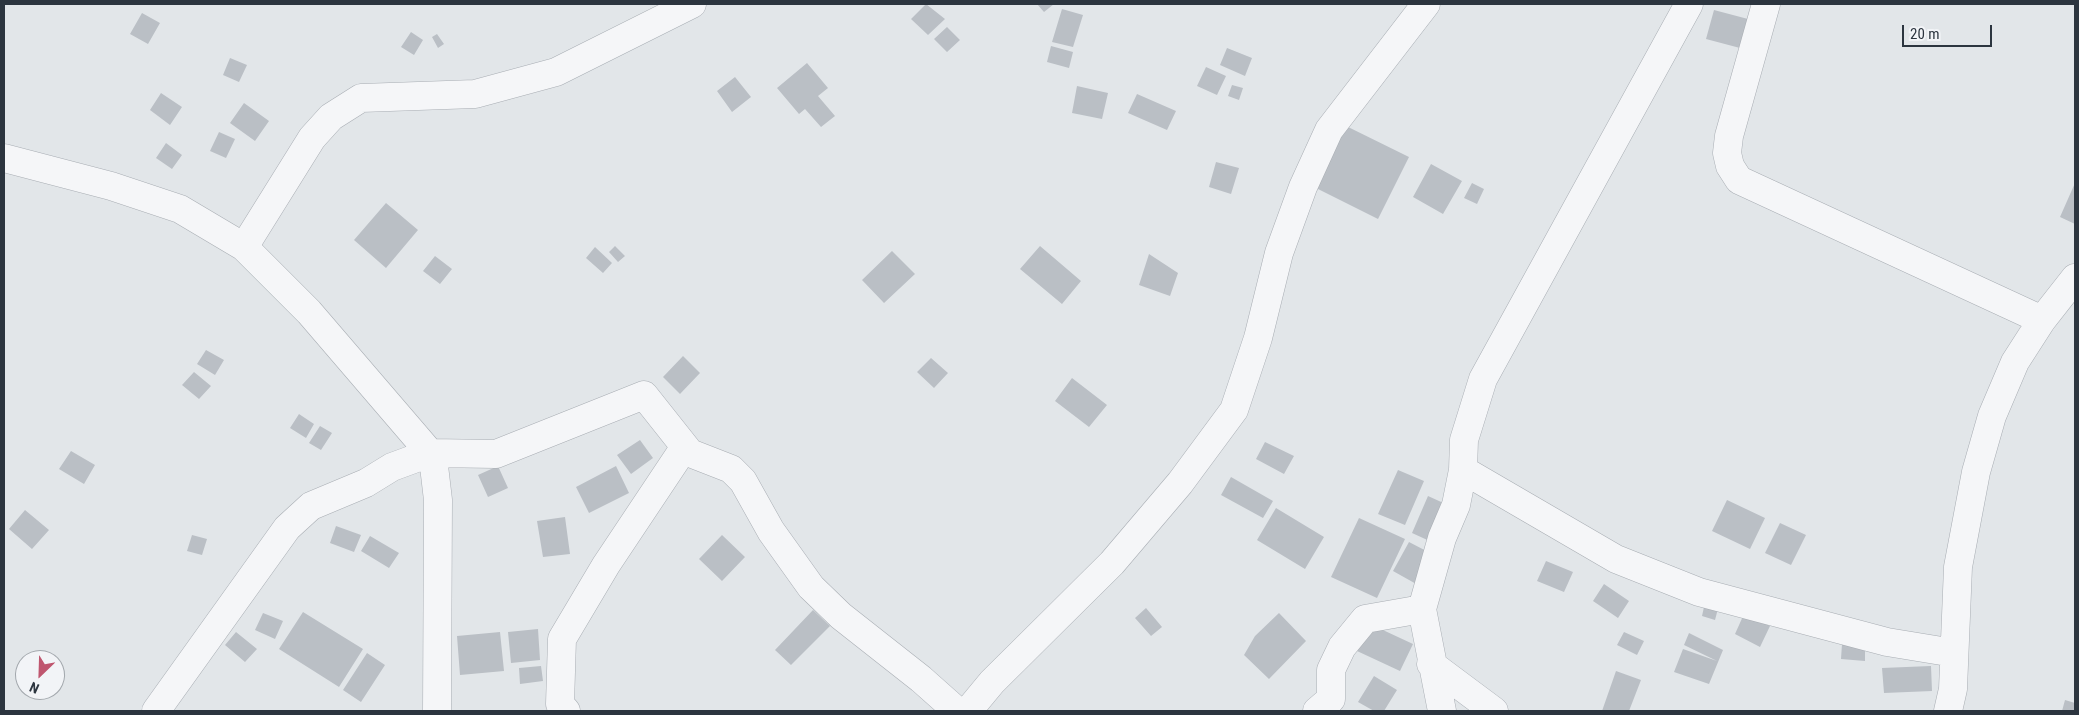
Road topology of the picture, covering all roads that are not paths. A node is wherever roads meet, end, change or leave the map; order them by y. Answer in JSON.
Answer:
{"nodes":[{"id":1,"x":692,"y":4,"type":"edge"},
{"id":2,"x":1426,"y":4,"type":"edge"},
{"id":3,"x":1689,"y":4,"type":"edge"},
{"id":4,"x":1766,"y":4,"type":"edge"},
{"id":5,"x":4,"y":158,"type":"edge"},
{"id":6,"x":244,"y":247,"type":"junction"},
{"id":7,"x":2075,"y":278,"type":"edge"},
{"id":8,"x":2042,"y":320,"type":"junction"},
{"id":9,"x":684,"y":448,"type":"junction"},
{"id":10,"x":430,"y":453,"type":"junction"},
{"id":11,"x":1463,"y":470,"type":"junction"},
{"id":12,"x":1422,"y":609,"type":"junction"},
{"id":13,"x":1954,"y":653,"type":"junction"},
{"id":14,"x":1431,"y":664,"type":"junction"},
{"id":15,"x":156,"y":711,"type":"edge"},
{"id":16,"x":437,"y":711,"type":"edge"},
{"id":17,"x":566,"y":711,"type":"edge"},
{"id":18,"x":957,"y":711,"type":"edge"},
{"id":19,"x":968,"y":711,"type":"edge"},
{"id":20,"x":1317,"y":711,"type":"edge"},
{"id":21,"x":1442,"y":711,"type":"edge"},
{"id":22,"x":1494,"y":711,"type":"edge"},
{"id":23,"x":1948,"y":711,"type":"edge"}],
"edges":[{"from":1,"to":6,"type":"street"},
{"from":2,"to":19,"type":"street"},
{"from":3,"to":11,"type":"street"},
{"from":4,"to":8,"type":"street"},
{"from":5,"to":6,"type":"street"},
{"from":6,"to":10,"type":"street"},
{"from":7,"to":8,"type":"street"},
{"from":8,"to":13,"type":"street"},
{"from":9,"to":10,"type":"street"},
{"from":9,"to":17,"type":"street"},
{"from":9,"to":18,"type":"street"},
{"from":10,"to":15,"type":"street"},
{"from":10,"to":16,"type":"street"},
{"from":11,"to":12,"type":"street"},
{"from":11,"to":13,"type":"street"},
{"from":12,"to":14,"type":"street"},
{"from":12,"to":20,"type":"street"},
{"from":13,"to":23,"type":"street"},
{"from":14,"to":21,"type":"street"},
{"from":14,"to":22,"type":"street"}]}
